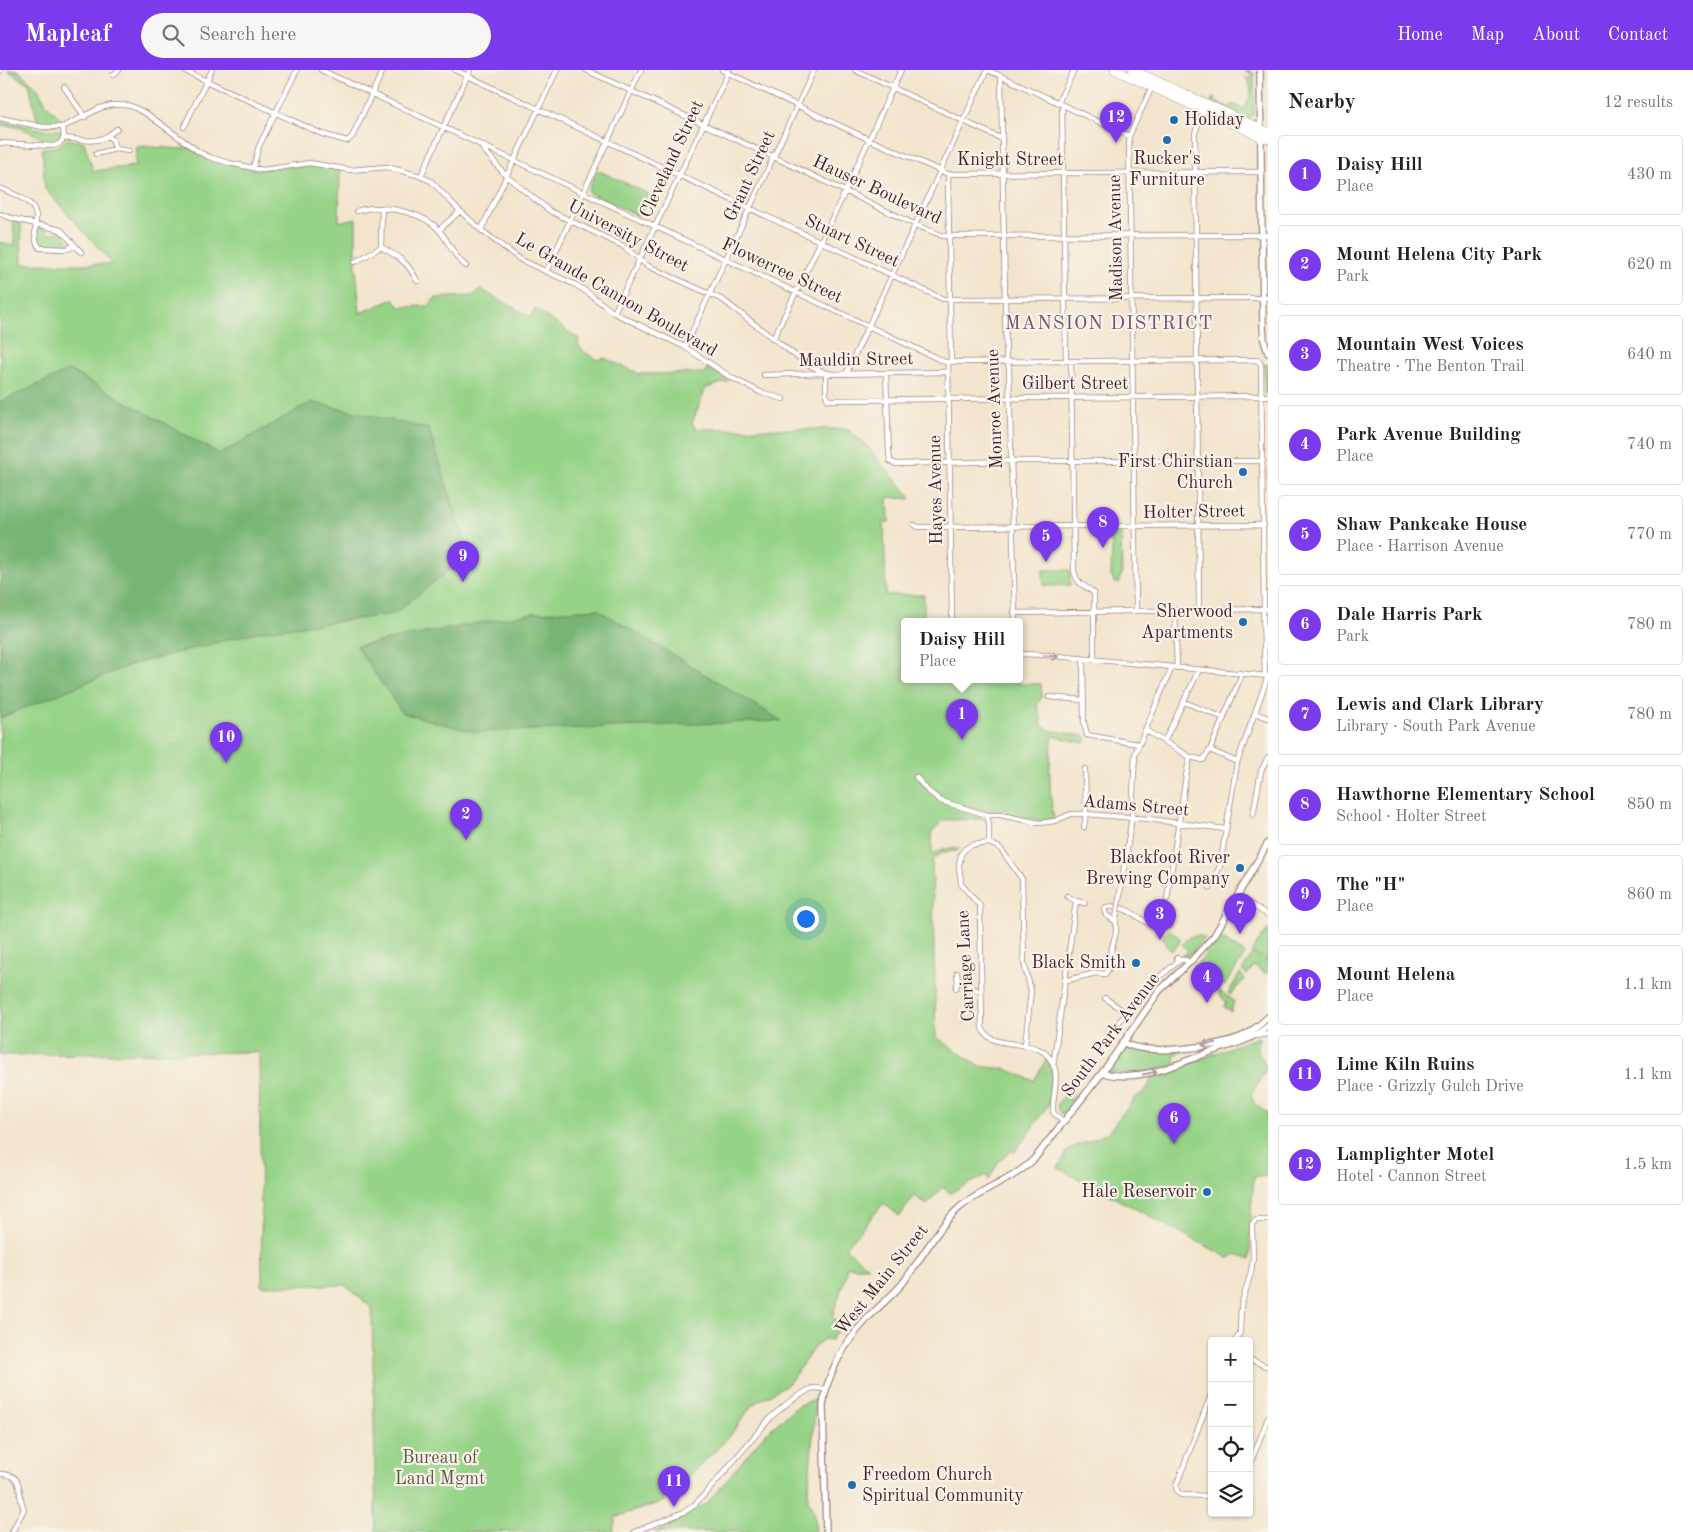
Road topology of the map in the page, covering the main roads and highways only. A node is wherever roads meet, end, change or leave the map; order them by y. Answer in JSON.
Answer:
{"nodes":[{"id":1,"x":1115,"y":70,"type":"edge"},
{"id":2,"x":1133,"y":70,"type":"edge"},
{"id":3,"x":1153,"y":84,"type":"junction"},
{"id":4,"x":1265,"y":134,"type":"edge"}],
"edges":[{"from":1,"to":3,"type":"highway"},
{"from":2,"to":3,"type":"highway"},
{"from":3,"to":4,"type":"highway"}]}
